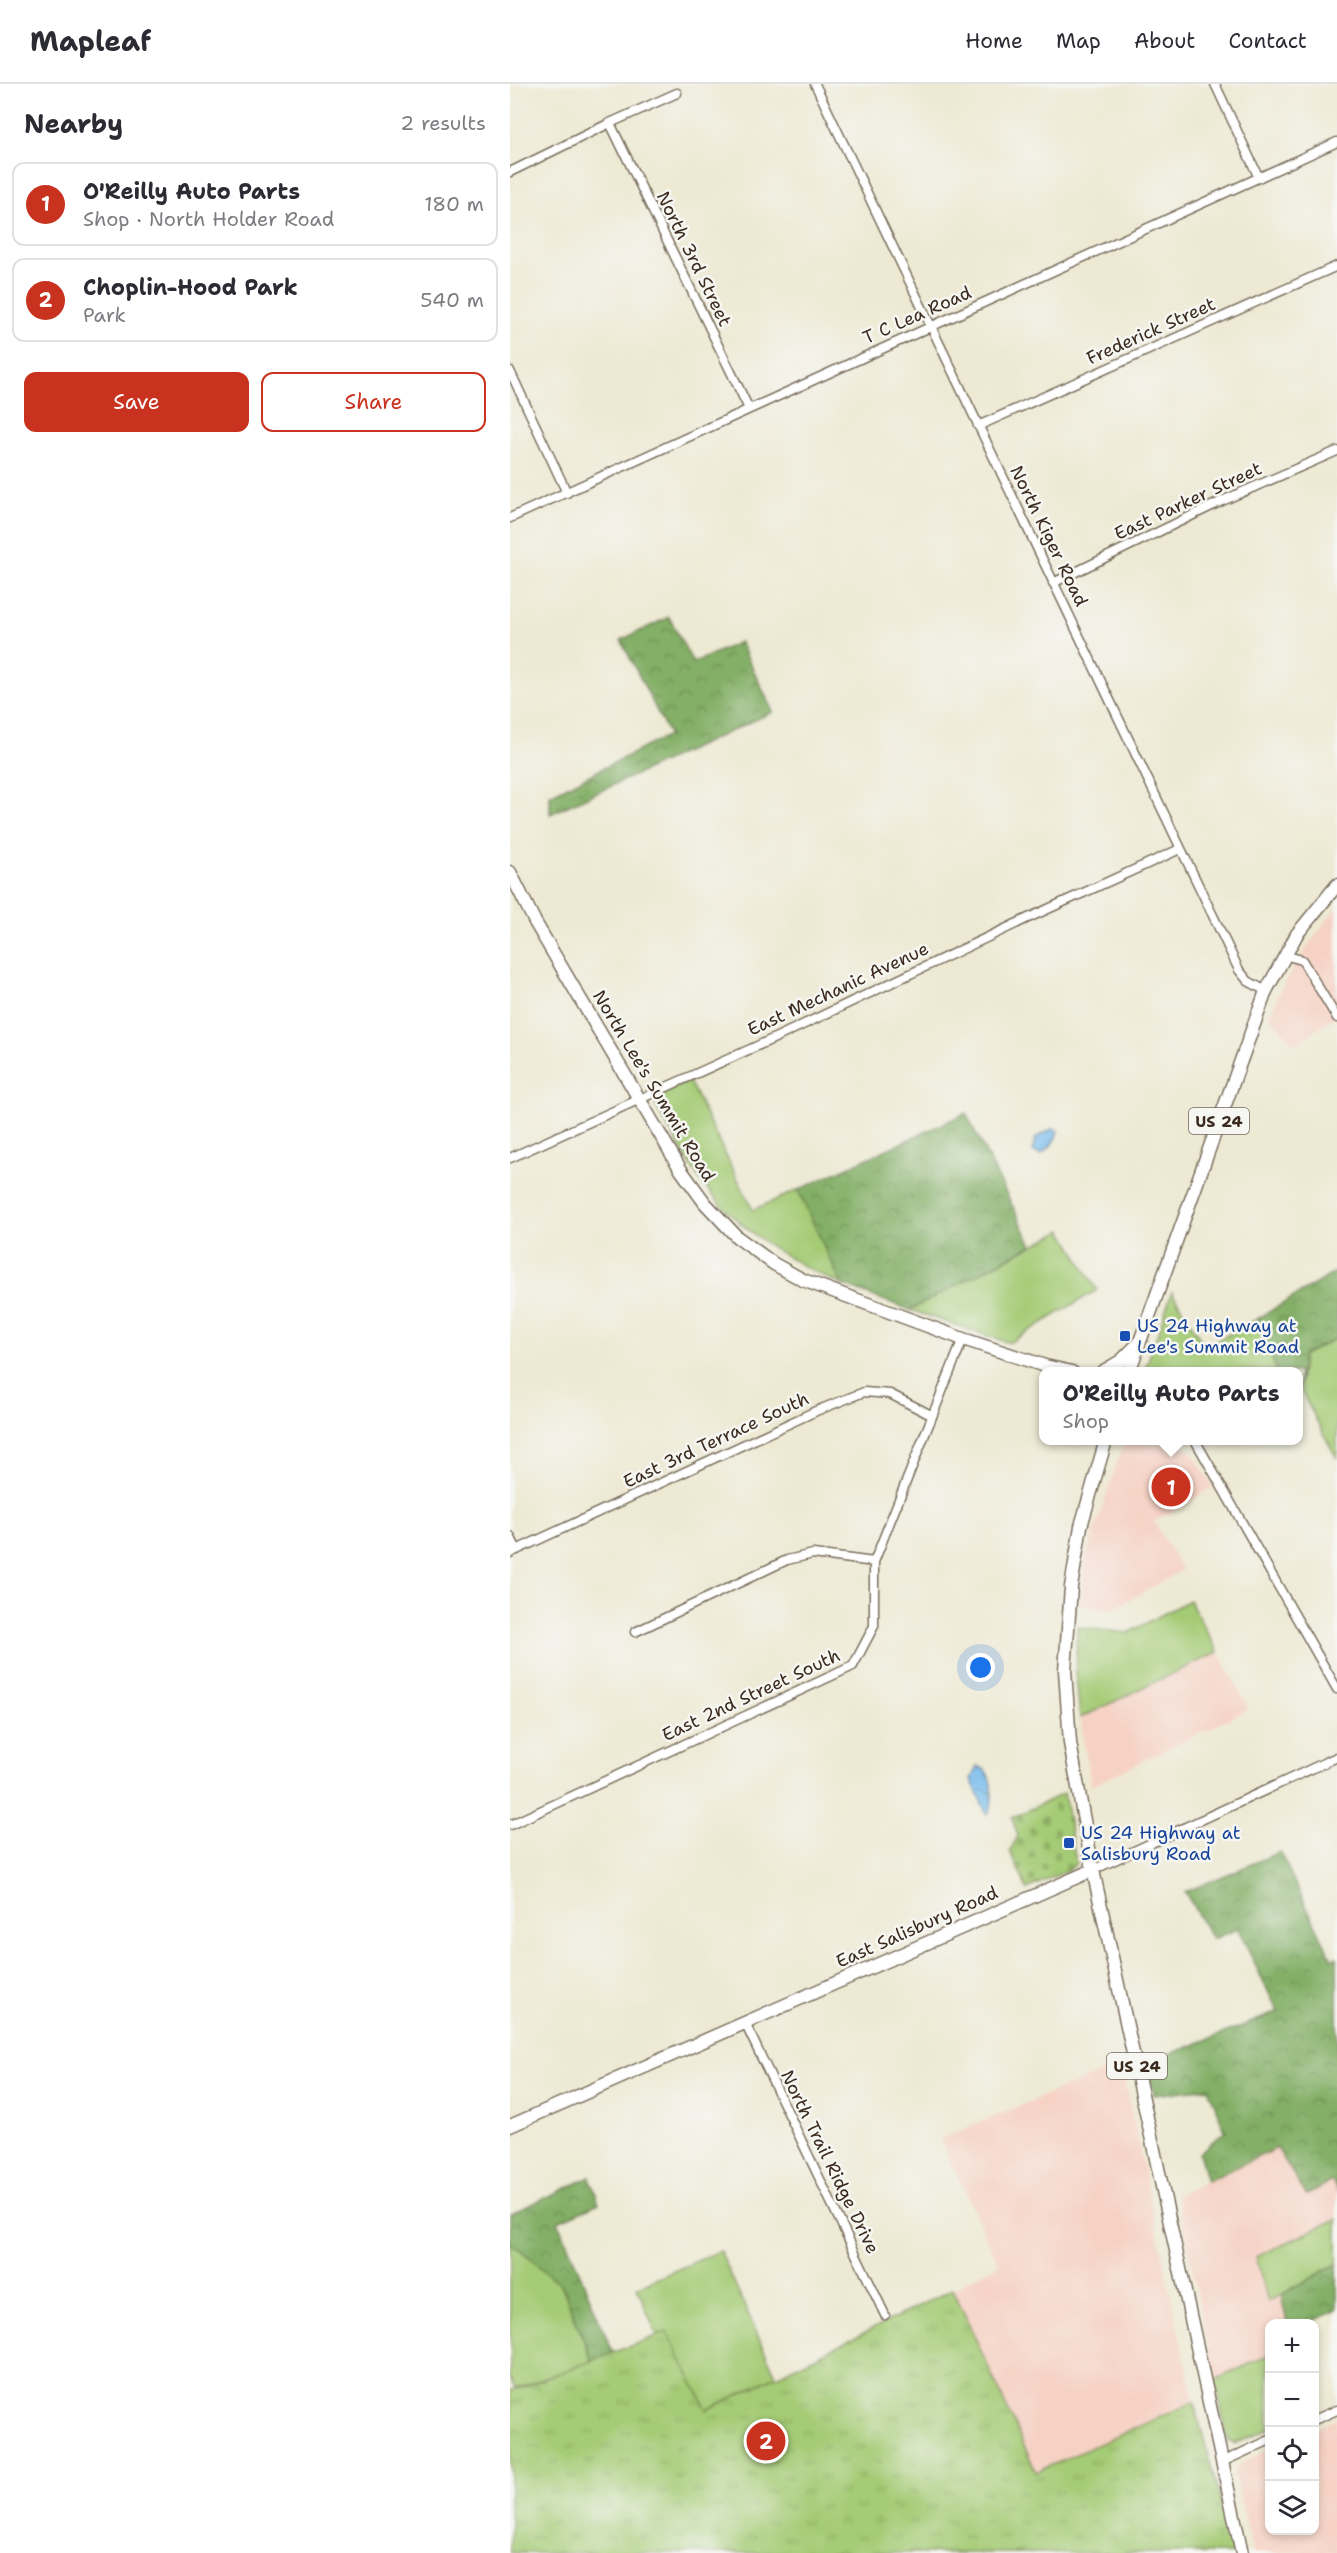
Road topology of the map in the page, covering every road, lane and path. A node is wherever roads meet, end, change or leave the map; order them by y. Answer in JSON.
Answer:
{"nodes":[{"id":1,"x":815,"y":84,"type":"edge"},
{"id":2,"x":1215,"y":84,"type":"edge"},
{"id":3,"x":677,"y":93,"type":"dead end"},
{"id":4,"x":610,"y":123,"type":"junction"},
{"id":5,"x":1337,"y":142,"type":"edge"},
{"id":6,"x":510,"y":172,"type":"edge"},
{"id":7,"x":1259,"y":178,"type":"junction"},
{"id":8,"x":1337,"y":266,"type":"edge"},
{"id":9,"x":930,"y":327,"type":"junction"},
{"id":10,"x":510,"y":371,"type":"edge"},
{"id":11,"x":749,"y":409,"type":"junction"},
{"id":12,"x":978,"y":426,"type":"junction"},
{"id":13,"x":1337,"y":450,"type":"edge"},
{"id":14,"x":567,"y":493,"type":"junction"},
{"id":15,"x":510,"y":518,"type":"edge"},
{"id":16,"x":1053,"y":583,"type":"junction"},
{"id":17,"x":1180,"y":849,"type":"junction"},
{"id":18,"x":510,"y":872,"type":"edge"},
{"id":19,"x":1337,"y":885,"type":"edge"},
{"id":20,"x":1284,"y":955,"type":"junction"},
{"id":21,"x":1266,"y":991,"type":"junction"},
{"id":22,"x":1337,"y":1018,"type":"edge"},
{"id":23,"x":639,"y":1098,"type":"junction"},
{"id":24,"x":510,"y":1158,"type":"edge"},
{"id":25,"x":963,"y":1339,"type":"junction"},
{"id":26,"x":1139,"y":1343,"type":"junction"},
{"id":27,"x":1042,"y":1367,"type":"edge"},
{"id":28,"x":1110,"y":1367,"type":"edge"},
{"id":29,"x":1130,"y":1367,"type":"edge"},
{"id":30,"x":931,"y":1415,"type":"junction"},
{"id":31,"x":1104,"y":1445,"type":"edge"},
{"id":32,"x":1198,"y":1445,"type":"edge"},
{"id":33,"x":510,"y":1536,"type":"edge"},
{"id":34,"x":513,"y":1551,"type":"edge"},
{"id":35,"x":874,"y":1562,"type":"junction"},
{"id":36,"x":635,"y":1632,"type":"dead end"},
{"id":37,"x":1337,"y":1689,"type":"edge"},
{"id":38,"x":1337,"y":1757,"type":"edge"},
{"id":39,"x":510,"y":1825,"type":"edge"},
{"id":40,"x":1093,"y":1869,"type":"junction"},
{"id":41,"x":744,"y":2023,"type":"junction"},
{"id":42,"x":510,"y":2126,"type":"edge"},
{"id":43,"x":885,"y":2315,"type":"dead end"},
{"id":44,"x":1337,"y":2410,"type":"edge"},
{"id":45,"x":1319,"y":2418,"type":"edge"},
{"id":46,"x":1265,"y":2442,"type":"edge"},
{"id":47,"x":1222,"y":2462,"type":"junction"},
{"id":48,"x":1242,"y":2553,"type":"edge"}],
"edges":[{"from":1,"to":9,"type":"street","name":"North Kiger Road"},
{"from":2,"to":7,"type":"street"},
{"from":3,"to":4,"type":"street"},
{"from":4,"to":6,"type":"street"},
{"from":4,"to":11,"type":"street","name":"North 3rd Street"},
{"from":5,"to":7,"type":"street","name":"T C Lea Road"},
{"from":7,"to":9,"type":"street","name":"T C Lea Road"},
{"from":8,"to":12,"type":"street","name":"Frederick Street"},
{"from":9,"to":11,"type":"street","name":"T C Lea Road"},
{"from":9,"to":12,"type":"street","name":"North Kiger Road"},
{"from":10,"to":14,"type":"street"},
{"from":11,"to":14,"type":"street","name":"T C Lea Road"},
{"from":12,"to":16,"type":"street","name":"North Kiger Road"},
{"from":13,"to":16,"type":"street","name":"East Parker Street"},
{"from":14,"to":15,"type":"street","name":"T C Lea Road"},
{"from":16,"to":17,"type":"street","name":"North Kiger Road"},
{"from":17,"to":21,"type":"street","name":"North Kiger Road"},
{"from":17,"to":23,"type":"street","name":"East Mechanic Avenue"},
{"from":18,"to":23,"type":"main road","name":"North Lee's Summit Road"},
{"from":19,"to":20,"type":"main road","number":"US 24"},
{"from":20,"to":21,"type":"main road","number":"US 24"},
{"from":20,"to":22,"type":"street"},
{"from":21,"to":26,"type":"main road","number":"US 24"},
{"from":23,"to":24,"type":"street","name":"East Mechanic Avenue"},
{"from":23,"to":25,"type":"main road","name":"North Lee's Summit Road"},
{"from":25,"to":27,"type":"main road","name":"North Lee's Summit Road"},
{"from":25,"to":30,"type":"street","name":"East 2nd Street South"},
{"from":26,"to":28,"type":"main road"},
{"from":26,"to":29,"type":"main road","number":"US 24"},
{"from":30,"to":34,"type":"street","name":"East 3rd Terrace South"},
{"from":30,"to":35,"type":"street","name":"East 2nd Street South"},
{"from":31,"to":40,"type":"main road","number":"US 24"},
{"from":32,"to":37,"type":"street"},
{"from":33,"to":34,"type":"street"},
{"from":35,"to":36,"type":"street"},
{"from":35,"to":39,"type":"street","name":"East 2nd Street South"},
{"from":38,"to":40,"type":"street","name":"East Salisbury Road"},
{"from":40,"to":41,"type":"main road","name":"East Salisbury Road"},
{"from":40,"to":47,"type":"main road","number":"US 24"},
{"from":41,"to":42,"type":"main road","name":"East Salisbury Road"},
{"from":41,"to":43,"type":"street","name":"North Trail Ridge Drive"},
{"from":44,"to":45,"type":"street"},
{"from":46,"to":47,"type":"street"},
{"from":47,"to":48,"type":"main road","number":"US 24"}]}
